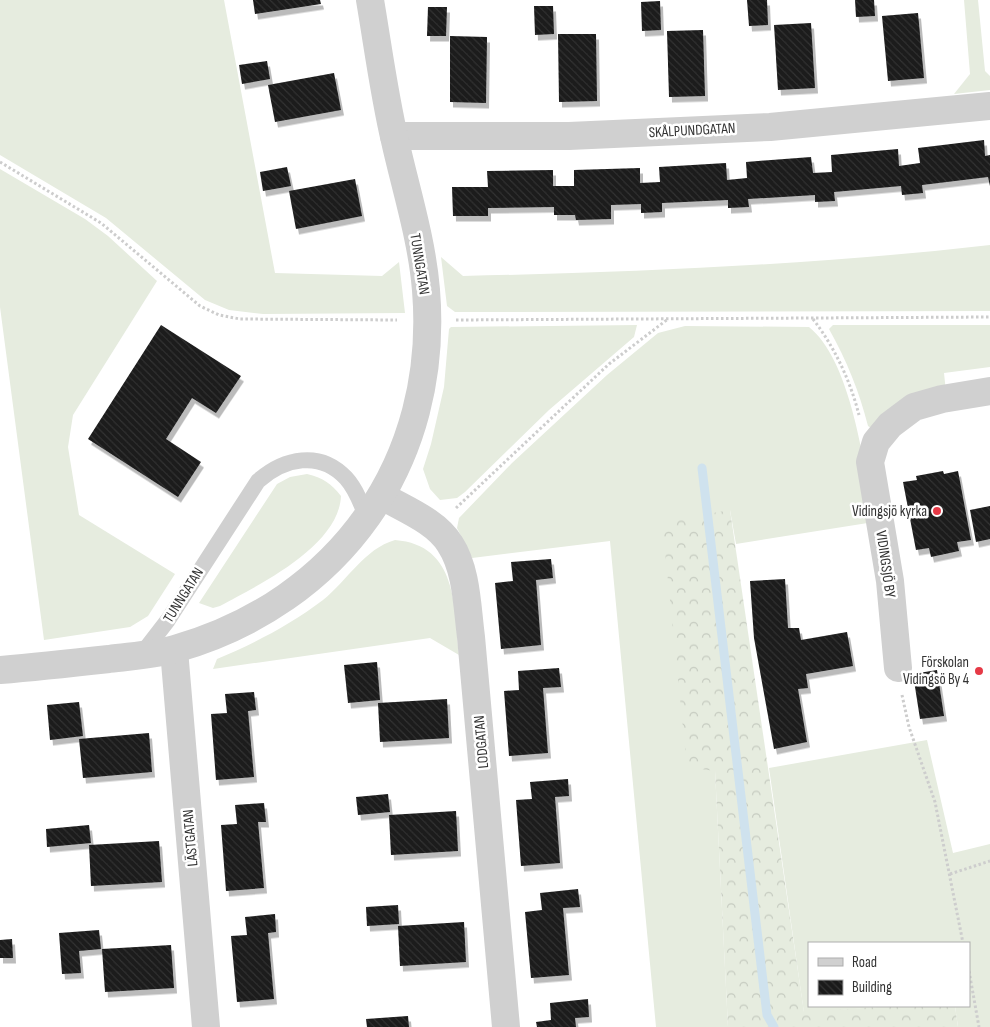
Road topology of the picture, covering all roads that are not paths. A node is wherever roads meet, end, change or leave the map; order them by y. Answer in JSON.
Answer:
{"nodes":[{"id":1,"x":370,"y":0,"type":"edge"},
{"id":2,"x":990,"y":106,"type":"edge"},
{"id":3,"x":394,"y":136,"type":"junction"},
{"id":4,"x":990,"y":391,"type":"edge"},
{"id":5,"x":382,"y":496,"type":"junction"},
{"id":6,"x":368,"y":519,"type":"junction"},
{"id":7,"x":174,"y":650,"type":"junction"},
{"id":8,"x":141,"y":655,"type":"junction"},
{"id":9,"x":898,"y":668,"type":"road end"},
{"id":10,"x":0,"y":670,"type":"edge"},
{"id":11,"x":206,"y":1027,"type":"edge"},
{"id":12,"x":506,"y":1027,"type":"edge"}],
"edges":[{"from":1,"to":3,"type":"street","name":"TUNNGATAN"},
{"from":2,"to":3,"type":"street","name":"SKÅLPUNDGATAN"},
{"from":3,"to":5,"type":"street","name":"TUNNGATAN"},
{"from":4,"to":9,"type":"street","name":"VIDINGSJÖ BY"},
{"from":5,"to":6,"type":"street","name":"TUNNGATAN"},
{"from":5,"to":12,"type":"street","name":"LODGATAN"},
{"from":6,"to":7,"type":"street","name":"TUNNGATAN"},
{"from":6,"to":8,"type":"lane","name":"TUNNGATAN"},
{"from":7,"to":8,"type":"street","name":"TUNNGATAN"},
{"from":7,"to":11,"type":"street","name":"LÄSTGATAN"},
{"from":8,"to":10,"type":"street","name":"TUNNGATAN"}]}
